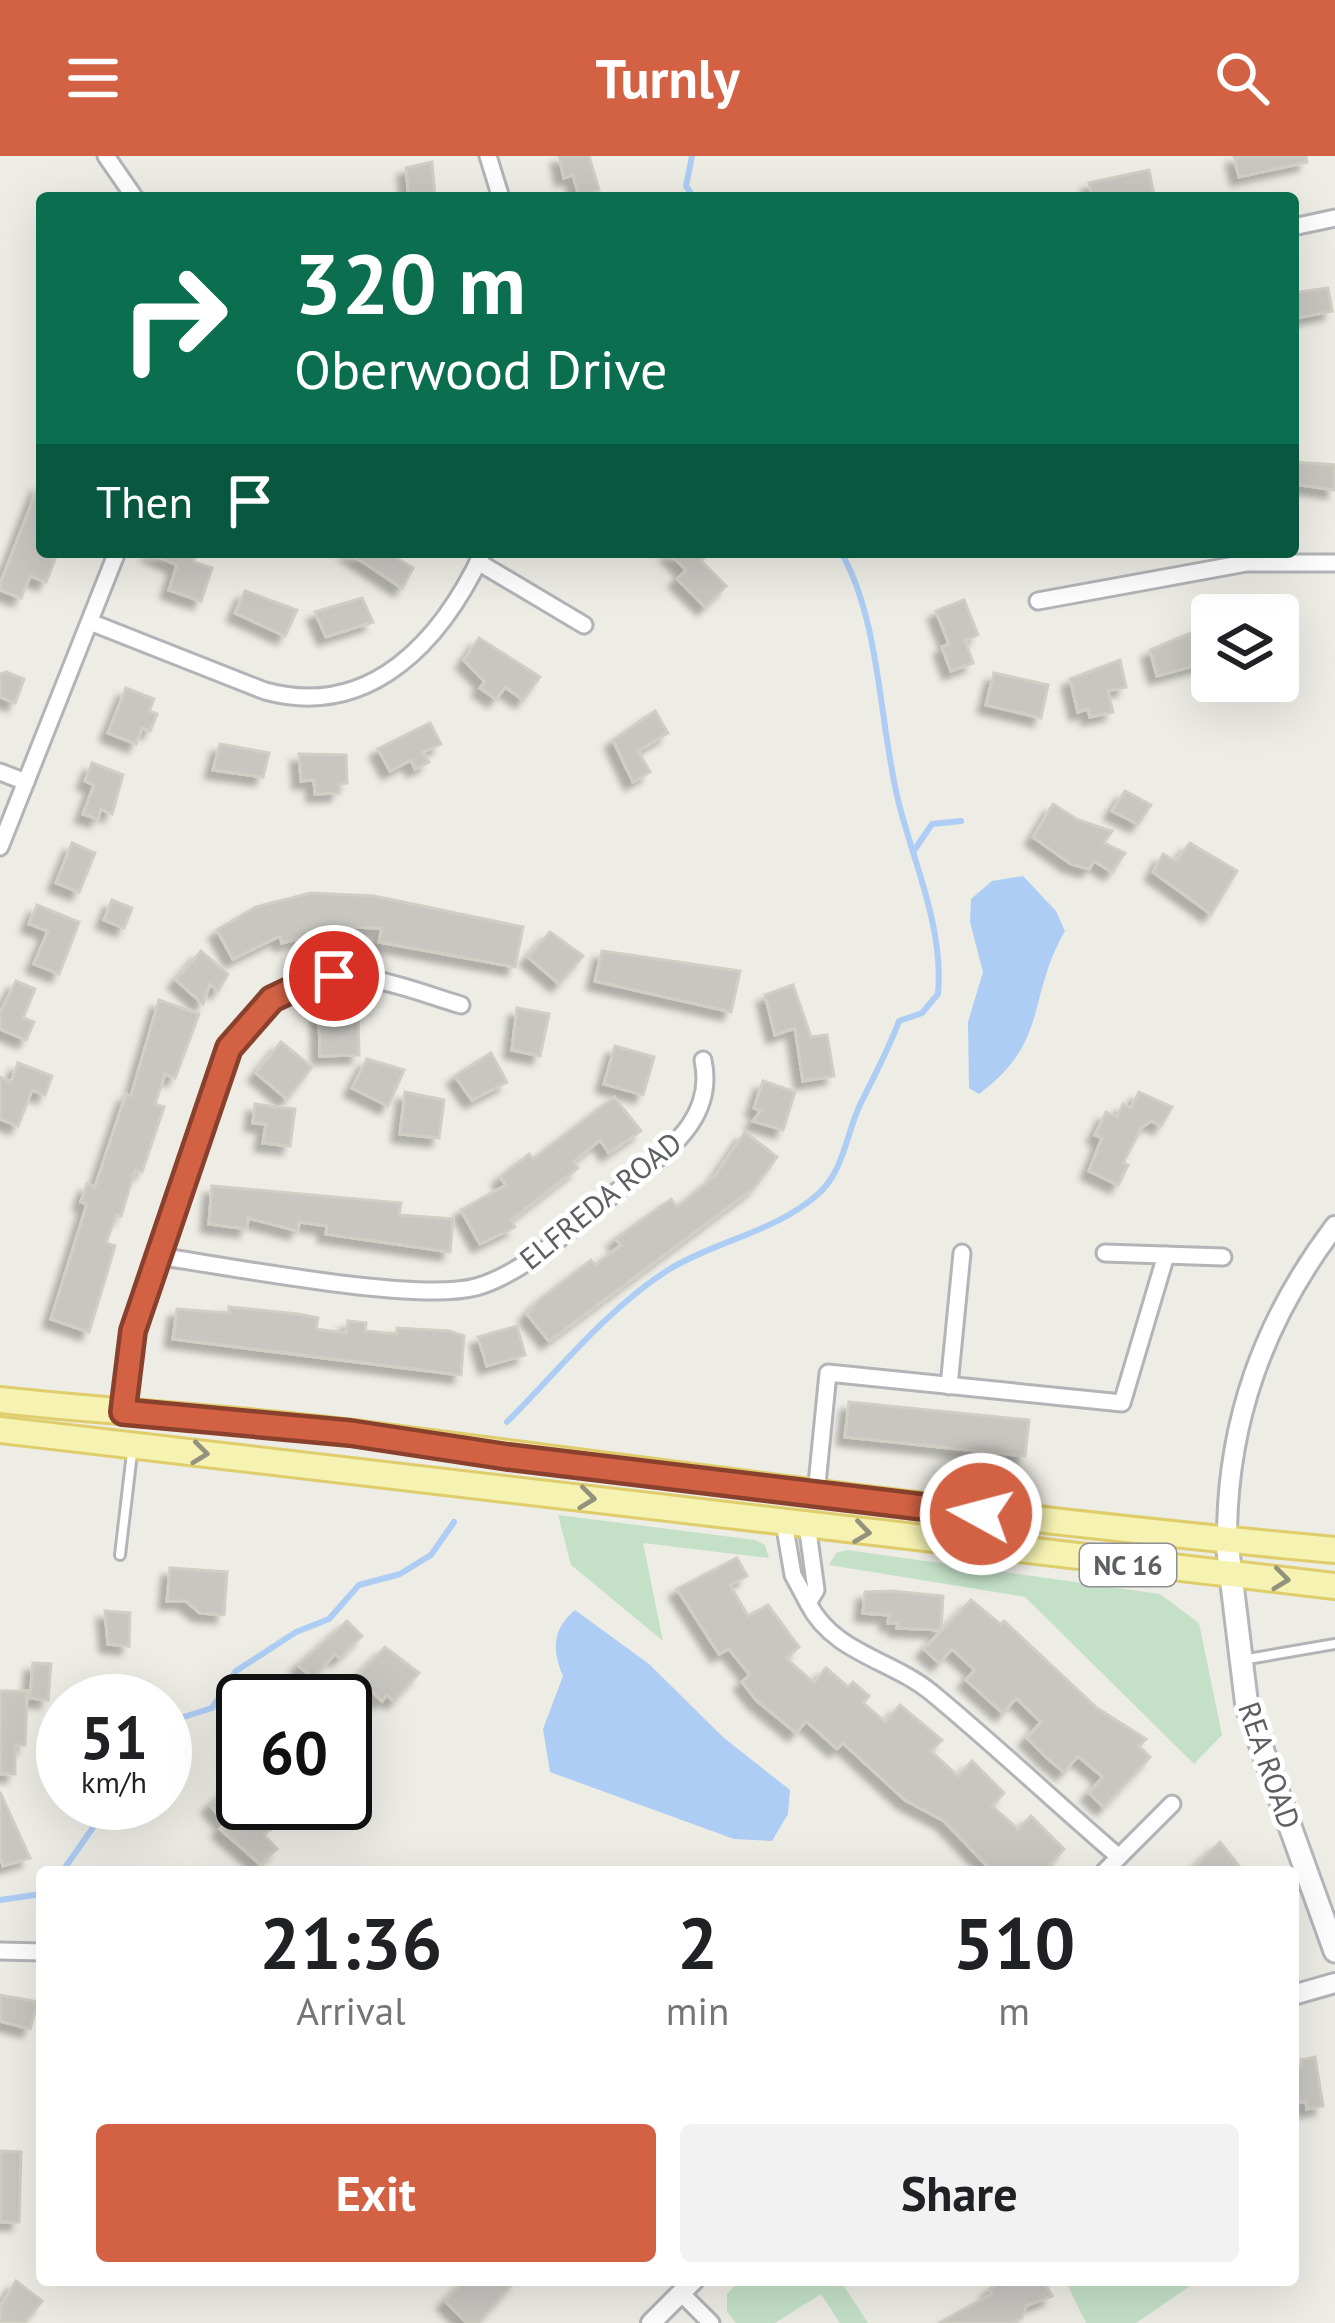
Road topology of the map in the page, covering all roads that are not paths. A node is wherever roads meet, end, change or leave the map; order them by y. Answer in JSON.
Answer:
{"nodes":[{"id":1,"x":106,"y":156,"type":"edge"},
{"id":2,"x":488,"y":156,"type":"edge"},
{"id":3,"x":131,"y":192,"type":"edge"},
{"id":4,"x":499,"y":192,"type":"edge"},
{"id":5,"x":1335,"y":218,"type":"edge"},
{"id":6,"x":1299,"y":226,"type":"edge"},
{"id":7,"x":115,"y":558,"type":"edge"},
{"id":8,"x":479,"y":558,"type":"edge"},
{"id":9,"x":482,"y":558,"type":"edge"},
{"id":10,"x":1335,"y":563,"type":"edge"},
{"id":11,"x":1038,"y":602,"type":"dead end"},
{"id":12,"x":90,"y":622,"type":"junction"},
{"id":13,"x":584,"y":626,"type":"dead end"},
{"id":14,"x":0,"y":772,"type":"edge"},
{"id":15,"x":26,"y":782,"type":"junction"},
{"id":16,"x":0,"y":847,"type":"edge"},
{"id":17,"x":461,"y":1005,"type":"dead end"},
{"id":18,"x":703,"y":1060,"type":"dead end"},
{"id":19,"x":1335,"y":1226,"type":"edge"},
{"id":20,"x":962,"y":1253,"type":"dead end"},
{"id":21,"x":1105,"y":1253,"type":"dead end"},
{"id":22,"x":1166,"y":1255,"type":"junction"},
{"id":23,"x":157,"y":1256,"type":"junction"},
{"id":24,"x":1222,"y":1257,"type":"dead end"},
{"id":25,"x":949,"y":1386,"type":"junction"},
{"id":26,"x":0,"y":1400,"type":"edge"},
{"id":27,"x":123,"y":1412,"type":"junction"},
{"id":28,"x":0,"y":1430,"type":"edge"},
{"id":29,"x":133,"y":1445,"type":"junction"},
{"id":30,"x":816,"y":1494,"type":"junction"},
{"id":31,"x":796,"y":1523,"type":"junction"},
{"id":32,"x":1227,"y":1544,"type":"junction"},
{"id":33,"x":1335,"y":1550,"type":"edge"},
{"id":34,"x":121,"y":1556,"type":"dead end"},
{"id":35,"x":1227,"y":1573,"type":"junction"},
{"id":36,"x":1335,"y":1586,"type":"edge"},
{"id":37,"x":1335,"y":1644,"type":"edge"},
{"id":38,"x":1238,"y":1661,"type":"junction"},
{"id":39,"x":1172,"y":1804,"type":"dead end"},
{"id":40,"x":1119,"y":1857,"type":"junction"},
{"id":41,"x":1110,"y":1866,"type":"edge"},
{"id":42,"x":1335,"y":1951,"type":"edge"},
{"id":43,"x":0,"y":1952,"type":"edge"},
{"id":44,"x":36,"y":1952,"type":"edge"},
{"id":45,"x":1335,"y":1983,"type":"edge"},
{"id":46,"x":1299,"y":1993,"type":"edge"},
{"id":47,"x":687,"y":2287,"type":"edge"},
{"id":48,"x":651,"y":2323,"type":"edge"},
{"id":49,"x":711,"y":2323,"type":"edge"}],
"edges":[{"from":1,"to":3,"type":"street"},
{"from":2,"to":4,"type":"street"},
{"from":5,"to":6,"type":"street"},
{"from":7,"to":12,"type":"street"},
{"from":8,"to":12,"type":"street"},
{"from":9,"to":13,"type":"street"},
{"from":10,"to":11,"type":"street"},
{"from":12,"to":15,"type":"street"},
{"from":14,"to":15,"type":"street"},
{"from":15,"to":16,"type":"street"},
{"from":17,"to":23,"type":"street"},
{"from":18,"to":23,"type":"street","name":"ELFREDA ROAD"},
{"from":19,"to":32,"type":"street"},
{"from":20,"to":25,"type":"street"},
{"from":21,"to":22,"type":"street"},
{"from":22,"to":24,"type":"street"},
{"from":22,"to":25,"type":"street"},
{"from":23,"to":27,"type":"street"},
{"from":25,"to":30,"type":"street"},
{"from":26,"to":27,"type":"main road","number":"NC 16"},
{"from":27,"to":30,"type":"main road","number":"NC 16"},
{"from":28,"to":29,"type":"main road","number":"NC 16"},
{"from":29,"to":31,"type":"main road","number":"NC 16","one_way":true},
{"from":29,"to":34,"type":"lane"},
{"from":30,"to":32,"type":"main road","number":"NC 16"},
{"from":31,"to":35,"type":"main road","number":"NC 16","one_way":true},
{"from":31,"to":40,"type":"street"},
{"from":32,"to":33,"type":"main road","number":"NC 16"},
{"from":32,"to":35,"type":"main road","name":"REA ROAD"},
{"from":35,"to":36,"type":"main road","number":"NC 16","one_way":true},
{"from":35,"to":38,"type":"main road","name":"REA ROAD"},
{"from":37,"to":38,"type":"lane"},
{"from":38,"to":42,"type":"main road","name":"REA ROAD"},
{"from":39,"to":40,"type":"street"},
{"from":40,"to":41,"type":"street"},
{"from":43,"to":44,"type":"street"},
{"from":45,"to":46,"type":"street"},
{"from":47,"to":48,"type":"street"},
{"from":47,"to":49,"type":"street"}]}
